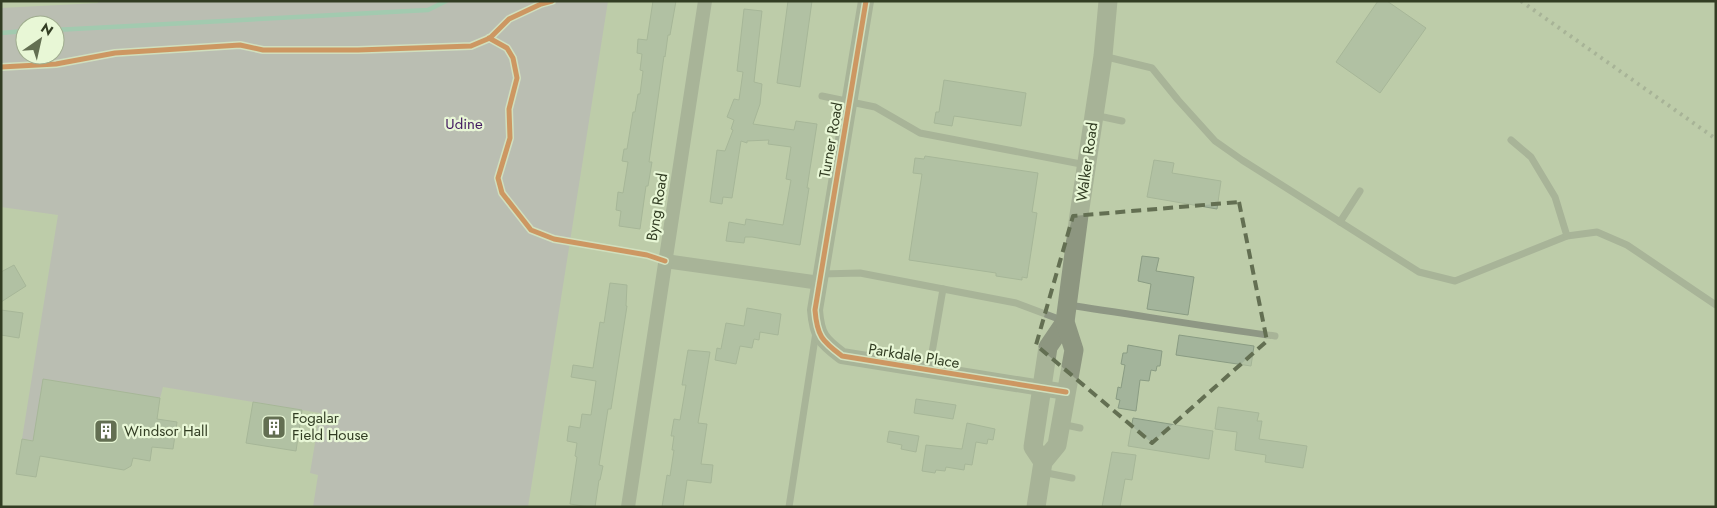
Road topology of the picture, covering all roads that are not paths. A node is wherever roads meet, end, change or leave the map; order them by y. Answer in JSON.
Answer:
{"nodes":[{"id":1,"x":705,"y":1,"type":"edge"},
{"id":2,"x":866,"y":1,"type":"edge"},
{"id":3,"x":1108,"y":1,"type":"edge"},
{"id":4,"x":1103,"y":56,"type":"junction"},
{"id":5,"x":822,"y":96,"type":"dead end"},
{"id":6,"x":850,"y":102,"type":"junction"},
{"id":7,"x":1094,"y":115,"type":"junction"},
{"id":8,"x":1122,"y":121,"type":"dead end"},
{"id":9,"x":1511,"y":140,"type":"dead end"},
{"id":10,"x":1086,"y":165,"type":"junction"},
{"id":11,"x":1360,"y":191,"type":"dead end"},
{"id":12,"x":1340,"y":222,"type":"junction"},
{"id":13,"x":1567,"y":236,"type":"junction"},
{"id":14,"x":665,"y":261,"type":"junction"},
{"id":15,"x":820,"y":278,"type":"junction"},
{"id":16,"x":943,"y":289,"type":"junction"},
{"id":17,"x":1716,"y":305,"type":"edge"},
{"id":18,"x":1066,"y":313,"type":"junction"},
{"id":19,"x":817,"y":329,"type":"junction"},
{"id":20,"x":1275,"y":336,"type":"dead end"},
{"id":21,"x":929,"y":371,"type":"junction"},
{"id":22,"x":1042,"y":388,"type":"junction"},
{"id":23,"x":1066,"y":392,"type":"junction"},
{"id":24,"x":1061,"y":424,"type":"junction"},
{"id":25,"x":1080,"y":428,"type":"dead end"},
{"id":26,"x":1042,"y":467,"type":"junction"},
{"id":27,"x":1072,"y":478,"type":"dead end"},
{"id":28,"x":628,"y":507,"type":"edge"},
{"id":29,"x":789,"y":507,"type":"edge"},
{"id":30,"x":1036,"y":507,"type":"edge"}],
"edges":[{"from":1,"to":14,"type":"street","name":"Byng Road"},
{"from":2,"to":6,"type":"street","name":"Turner Road"},
{"from":3,"to":4,"type":"main road","name":"Walker Road"},
{"from":4,"to":7,"type":"main road","name":"Walker Road"},
{"from":4,"to":12,"type":"lane"},
{"from":5,"to":6,"type":"lane"},
{"from":6,"to":10,"type":"lane"},
{"from":6,"to":15,"type":"street","name":"Turner Road"},
{"from":7,"to":8,"type":"lane"},
{"from":7,"to":10,"type":"main road","name":"Walker Road"},
{"from":9,"to":13,"type":"lane"},
{"from":10,"to":18,"type":"main road","name":"Walker Road"},
{"from":11,"to":12,"type":"lane"},
{"from":12,"to":13,"type":"lane"},
{"from":13,"to":17,"type":"lane"},
{"from":14,"to":15,"type":"street"},
{"from":14,"to":28,"type":"street","name":"Byng Road"},
{"from":15,"to":16,"type":"lane"},
{"from":15,"to":19,"type":"street"},
{"from":16,"to":18,"type":"lane"},
{"from":16,"to":21,"type":"lane"},
{"from":18,"to":20,"type":"lane"},
{"from":18,"to":22,"type":"main road","name":"Walker Road"},
{"from":18,"to":23,"type":"main road","name":"Walker Road"},
{"from":19,"to":21,"type":"street","name":"Parkdale Place"},
{"from":19,"to":29,"type":"lane"},
{"from":21,"to":22,"type":"street","name":"Parkdale Place"},
{"from":22,"to":23,"type":"street","name":"Parkdale Place"},
{"from":22,"to":26,"type":"main road","name":"Walker Road"},
{"from":23,"to":24,"type":"main road","name":"Walker Road"},
{"from":24,"to":25,"type":"lane"},
{"from":24,"to":26,"type":"main road","name":"Walker Road"},
{"from":26,"to":27,"type":"lane"},
{"from":26,"to":30,"type":"main road","name":"Walker Road"}]}
